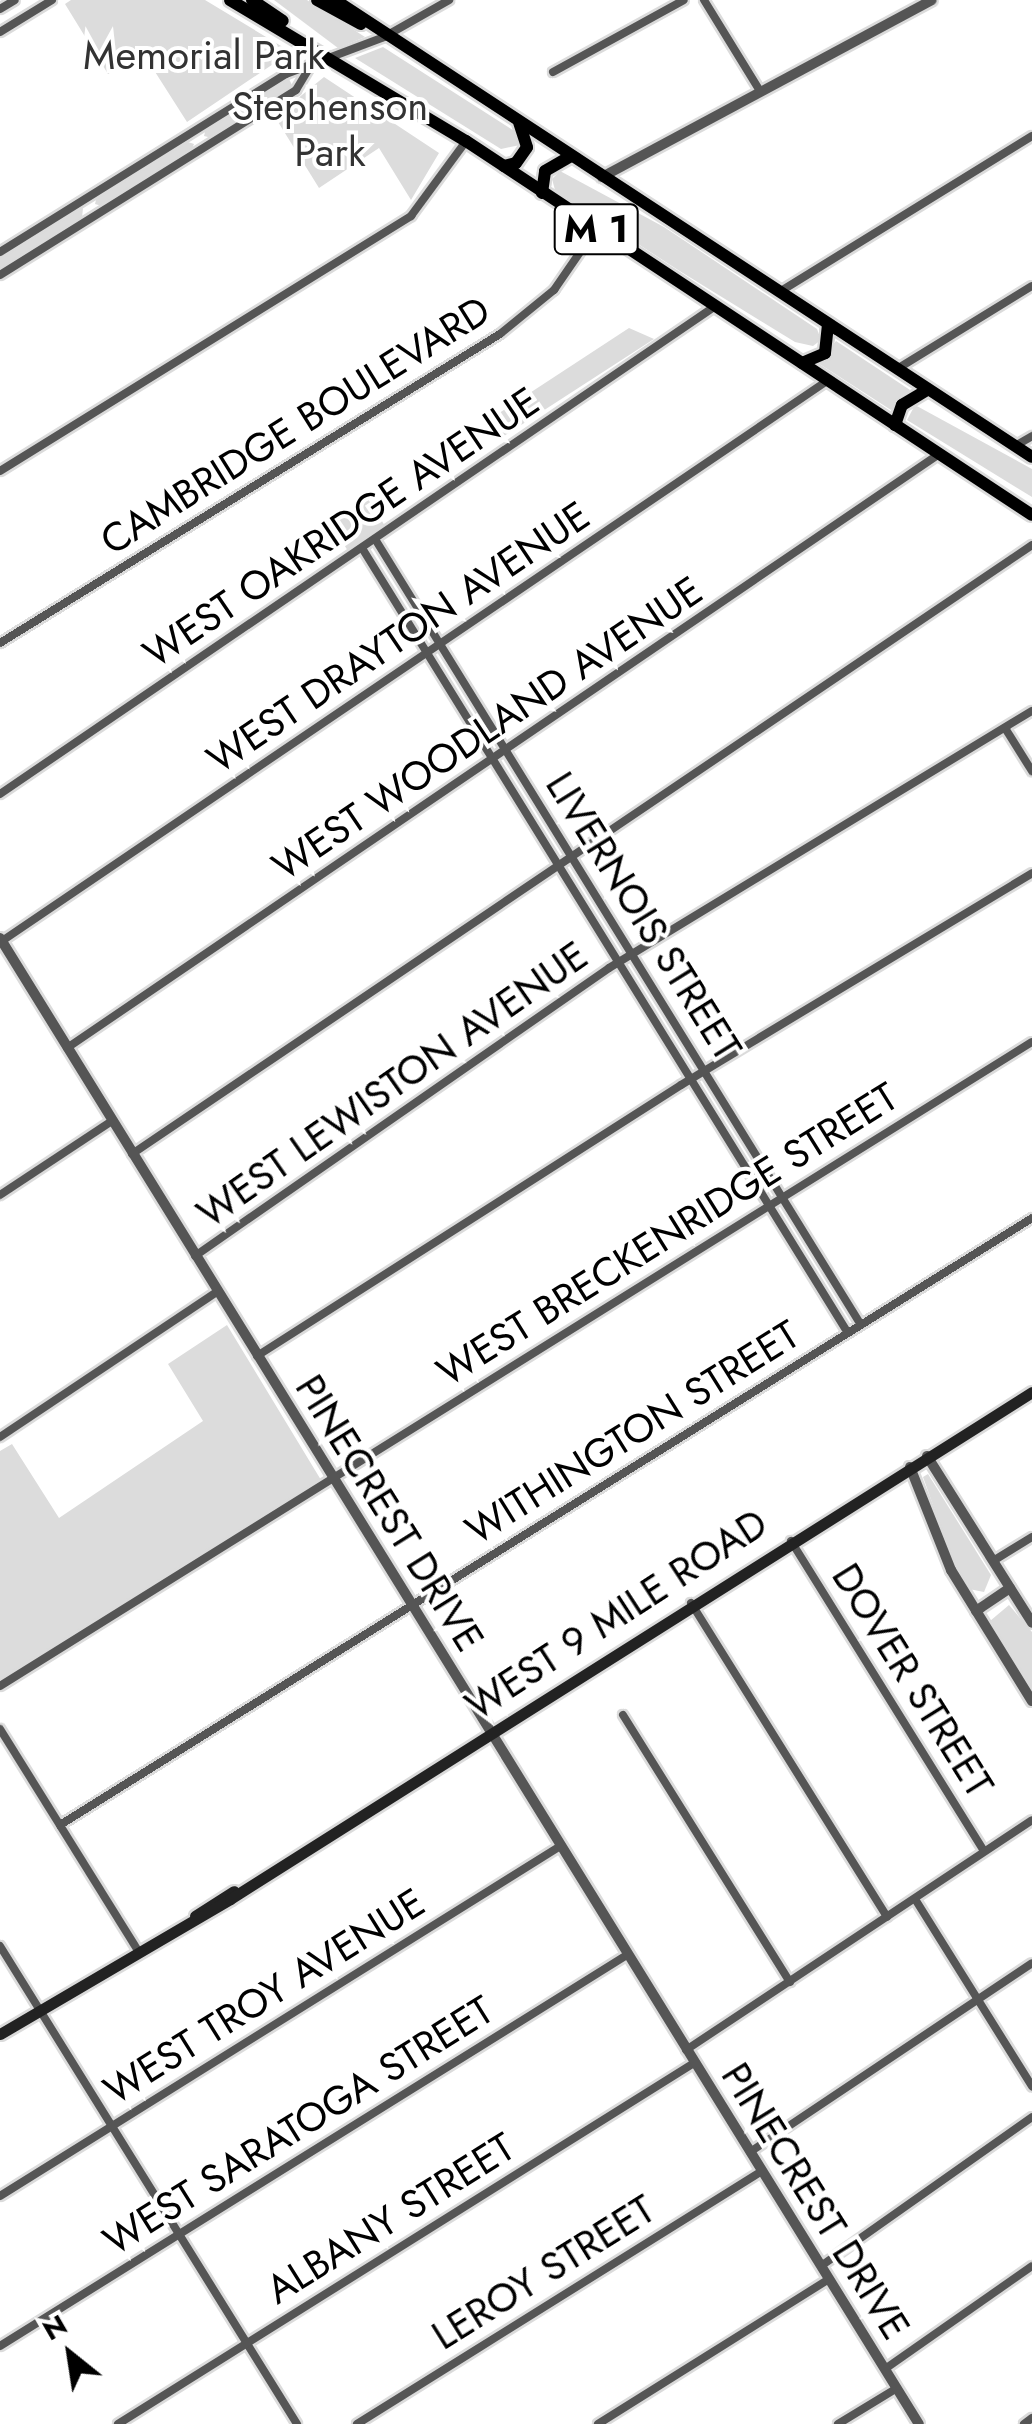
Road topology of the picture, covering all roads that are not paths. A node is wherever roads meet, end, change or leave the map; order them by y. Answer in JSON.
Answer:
{"nodes":[{"id":1,"x":14,"y":0,"type":"edge"},
{"id":2,"x":52,"y":0,"type":"edge"},
{"id":3,"x":230,"y":0,"type":"edge"},
{"id":4,"x":252,"y":0,"type":"edge"},
{"id":5,"x":317,"y":0,"type":"edge"},
{"id":6,"x":335,"y":0,"type":"edge"},
{"id":7,"x":449,"y":0,"type":"edge"},
{"id":8,"x":684,"y":0,"type":"edge"},
{"id":9,"x":704,"y":0,"type":"edge"},
{"id":10,"x":932,"y":0,"type":"edge"},
{"id":11,"x":0,"y":9,"type":"edge"},
{"id":12,"x":0,"y":32,"type":"edge"},
{"id":13,"x":378,"y":33,"type":"junction"},
{"id":14,"x":311,"y":46,"type":"junction"},
{"id":15,"x":332,"y":59,"type":"junction"},
{"id":16,"x":310,"y":68,"type":"junction"},
{"id":17,"x":553,"y":72,"type":"dead end"},
{"id":18,"x":760,"y":91,"type":"junction"},
{"id":19,"x":519,"y":123,"type":"junction"},
{"id":20,"x":194,"y":132,"type":"junction"},
{"id":21,"x":1032,"y":136,"type":"edge"},
{"id":22,"x":466,"y":141,"type":"junction"},
{"id":23,"x":204,"y":148,"type":"junction"},
{"id":24,"x":570,"y":156,"type":"junction"},
{"id":25,"x":504,"y":166,"type":"junction"},
{"id":26,"x":602,"y":177,"type":"junction"},
{"id":27,"x":542,"y":193,"type":"junction"},
{"id":28,"x":86,"y":199,"type":"junction"},
{"id":29,"x":96,"y":215,"type":"junction"},
{"id":30,"x":596,"y":230,"type":"junction"},
{"id":31,"x":0,"y":252,"type":"edge"},
{"id":32,"x":0,"y":275,"type":"edge"},
{"id":33,"x":1032,"y":286,"type":"edge"},
{"id":34,"x":778,"y":292,"type":"junction"},
{"id":35,"x":714,"y":307,"type":"junction"},
{"id":36,"x":828,"y":326,"type":"junction"},
{"id":37,"x":802,"y":363,"type":"junction"},
{"id":38,"x":897,"y":370,"type":"junction"},
{"id":39,"x":827,"y":381,"type":"junction"},
{"id":40,"x":925,"y":391,"type":"junction"},
{"id":41,"x":895,"y":425,"type":"junction"},
{"id":42,"x":1032,"y":436,"type":"edge"},
{"id":43,"x":1015,"y":446,"type":"junction"},
{"id":44,"x":938,"y":454,"type":"junction"},
{"id":45,"x":1032,"y":458,"type":"edge"},
{"id":46,"x":0,"y":471,"type":"edge"},
{"id":47,"x":1032,"y":514,"type":"edge"},
{"id":48,"x":376,"y":539,"type":"junction"},
{"id":49,"x":1032,"y":544,"type":"edge"},
{"id":50,"x":362,"y":548,"type":"junction"},
{"id":51,"x":0,"y":644,"type":"edge"},
{"id":52,"x":441,"y":644,"type":"junction"},
{"id":53,"x":428,"y":653,"type":"junction"},
{"id":54,"x":1032,"y":712,"type":"edge"},
{"id":55,"x":1006,"y":728,"type":"junction"},
{"id":56,"x":506,"y":750,"type":"junction"},
{"id":57,"x":494,"y":759,"type":"junction"},
{"id":58,"x":1032,"y":771,"type":"edge"},
{"id":59,"x":0,"y":794,"type":"edge"},
{"id":60,"x":572,"y":856,"type":"junction"},
{"id":61,"x":559,"y":865,"type":"junction"},
{"id":62,"x":1032,"y":873,"type":"edge"},
{"id":63,"x":1,"y":940,"type":"edge"},
{"id":64,"x":634,"y":956,"type":"junction"},
{"id":65,"x":620,"y":963,"type":"junction"},
{"id":66,"x":1032,"y":1042,"type":"edge"},
{"id":67,"x":67,"y":1048,"type":"junction"},
{"id":68,"x":706,"y":1074,"type":"junction"},
{"id":69,"x":692,"y":1080,"type":"junction"},
{"id":70,"x":112,"y":1121,"type":"junction"},
{"id":71,"x":132,"y":1154,"type":"junction"},
{"id":72,"x":0,"y":1195,"type":"edge"},
{"id":73,"x":783,"y":1197,"type":"junction"},
{"id":74,"x":770,"y":1206,"type":"junction"},
{"id":75,"x":1032,"y":1218,"type":"edge"},
{"id":76,"x":195,"y":1256,"type":"junction"},
{"id":77,"x":217,"y":1292,"type":"junction"},
{"id":78,"x":861,"y":1325,"type":"junction"},
{"id":79,"x":848,"y":1333,"type":"junction"},
{"id":80,"x":258,"y":1356,"type":"junction"},
{"id":81,"x":1031,"y":1395,"type":"edge"},
{"id":82,"x":0,"y":1436,"type":"edge"},
{"id":83,"x":927,"y":1456,"type":"junction"},
{"id":84,"x":910,"y":1466,"type":"junction"},
{"id":85,"x":334,"y":1478,"type":"junction"},
{"id":86,"x":1032,"y":1536,"type":"edge"},
{"id":87,"x":790,"y":1541,"type":"junction"},
{"id":88,"x":993,"y":1561,"type":"junction"},
{"id":89,"x":1010,"y":1588,"type":"junction"},
{"id":90,"x":691,"y":1603,"type":"junction"},
{"id":91,"x":412,"y":1605,"type":"junction"},
{"id":92,"x":976,"y":1610,"type":"junction"},
{"id":93,"x":1032,"y":1623,"type":"edge"},
{"id":94,"x":0,"y":1686,"type":"edge"},
{"id":95,"x":1032,"y":1700,"type":"edge"},
{"id":96,"x":623,"y":1716,"type":"dead end"},
{"id":97,"x":0,"y":1729,"type":"edge"},
{"id":98,"x":491,"y":1733,"type":"junction"},
{"id":99,"x":1032,"y":1820,"type":"edge"},
{"id":100,"x":60,"y":1825,"type":"junction"},
{"id":101,"x":559,"y":1846,"type":"junction"},
{"id":102,"x":984,"y":1852,"type":"junction"},
{"id":103,"x":914,"y":1899,"type":"junction"},
{"id":104,"x":888,"y":1917,"type":"junction"},
{"id":105,"x":0,"y":1946,"type":"edge"},
{"id":106,"x":138,"y":1951,"type":"junction"},
{"id":107,"x":627,"y":1956,"type":"junction"},
{"id":108,"x":1032,"y":1963,"type":"edge"},
{"id":109,"x":790,"y":1982,"type":"junction"},
{"id":110,"x":978,"y":2000,"type":"junction"},
{"id":111,"x":40,"y":2011,"type":"junction"},
{"id":112,"x":0,"y":2034,"type":"edge"},
{"id":113,"x":686,"y":2050,"type":"junction"},
{"id":114,"x":694,"y":2063,"type":"junction"},
{"id":115,"x":1032,"y":2086,"type":"edge"},
{"id":116,"x":1032,"y":2117,"type":"edge"},
{"id":117,"x":111,"y":2126,"type":"junction"},
{"id":118,"x":750,"y":2152,"type":"junction"},
{"id":119,"x":762,"y":2171,"type":"junction"},
{"id":120,"x":0,"y":2196,"type":"edge"},
{"id":121,"x":180,"y":2234,"type":"junction"},
{"id":122,"x":820,"y":2266,"type":"junction"},
{"id":123,"x":1032,"y":2266,"type":"edge"},
{"id":124,"x":829,"y":2279,"type":"junction"},
{"id":125,"x":247,"y":2343,"type":"junction"},
{"id":126,"x":0,"y":2346,"type":"edge"},
{"id":127,"x":886,"y":2369,"type":"junction"},
{"id":128,"x":896,"y":2388,"type":"junction"},
{"id":129,"x":1032,"y":2418,"type":"edge"},
{"id":130,"x":118,"y":2424,"type":"edge"},
{"id":131,"x":297,"y":2424,"type":"edge"},
{"id":132,"x":356,"y":2424,"type":"edge"},
{"id":133,"x":598,"y":2424,"type":"edge"},
{"id":134,"x":838,"y":2424,"type":"edge"},
{"id":135,"x":919,"y":2424,"type":"edge"},
{"id":136,"x":1024,"y":2424,"type":"edge"}],
"edges":[{"from":1,"to":11,"type":"street"},
{"from":2,"to":12,"type":"street"},
{"from":3,"to":14,"type":"main road"},
{"from":4,"to":14,"type":"main road"},
{"from":5,"to":13,"type":"main road","number":"M 1"},
{"from":6,"to":13,"type":"main road"},
{"from":7,"to":13,"type":"street"},
{"from":8,"to":17,"type":"street"},
{"from":9,"to":18,"type":"street"},
{"from":10,"to":18,"type":"street"},
{"from":13,"to":15,"type":"street"},
{"from":13,"to":19,"type":"main road","number":"M 1"},
{"from":14,"to":15,"type":"main road"},
{"from":15,"to":16,"type":"street"},
{"from":15,"to":22,"type":"main road","number":"M 1"},
{"from":16,"to":20,"type":"street"},
{"from":16,"to":23,"type":"street"},
{"from":18,"to":26,"type":"street"},
{"from":19,"to":24,"type":"main road","number":"M 1"},
{"from":19,"to":25,"type":"main road"},
{"from":20,"to":23,"type":"street"},
{"from":20,"to":28,"type":"street"},
{"from":21,"to":34,"type":"street"},
{"from":22,"to":25,"type":"main road","number":"M 1"},
{"from":22,"to":46,"type":"street"},
{"from":23,"to":29,"type":"street"},
{"from":24,"to":26,"type":"main road","number":"M 1"},
{"from":24,"to":27,"type":"main road"},
{"from":25,"to":27,"type":"main road","number":"M 1"},
{"from":26,"to":34,"type":"main road","number":"M 1"},
{"from":27,"to":30,"type":"main road","number":"M 1"},
{"from":28,"to":29,"type":"street"},
{"from":28,"to":31,"type":"street"},
{"from":29,"to":32,"type":"street"},
{"from":30,"to":35,"type":"main road","number":"M 1"},
{"from":30,"to":51,"type":"street","name":"CAMBRIDGE BOULEVARD"},
{"from":33,"to":38,"type":"street"},
{"from":34,"to":36,"type":"main road","number":"M 1"},
{"from":35,"to":37,"type":"main road","number":"M 1"},
{"from":35,"to":48,"type":"street","name":"WEST OAKRIDGE AVENUE"},
{"from":36,"to":37,"type":"main road"},
{"from":36,"to":38,"type":"main road","number":"M 1"},
{"from":37,"to":39,"type":"main road","number":"M 1"},
{"from":38,"to":40,"type":"main road","number":"M 1"},
{"from":39,"to":41,"type":"main road","number":"M 1"},
{"from":39,"to":52,"type":"street","name":"WEST DRAYTON AVENUE"},
{"from":40,"to":41,"type":"main road"},
{"from":40,"to":43,"type":"main road","number":"M 1"},
{"from":41,"to":44,"type":"main road","number":"M 1"},
{"from":42,"to":43,"type":"street"},
{"from":43,"to":45,"type":"main road","number":"M 1"},
{"from":44,"to":47,"type":"main road","number":"M 1"},
{"from":44,"to":56,"type":"street","name":"WEST WOODLAND AVENUE"},
{"from":48,"to":50,"type":"street","name":"WEST OAKRIDGE AVENUE"},
{"from":48,"to":52,"type":"street","name":"LIVERNOIS STREET"},
{"from":49,"to":60,"type":"street"},
{"from":50,"to":53,"type":"street","name":"LIVERNOIS STREET"},
{"from":50,"to":59,"type":"street","name":"WEST OAKRIDGE AVENUE"},
{"from":52,"to":53,"type":"street","name":"WEST DRAYTON AVENUE"},
{"from":52,"to":56,"type":"street","name":"LIVERNOIS STREET"},
{"from":53,"to":57,"type":"street","name":"LIVERNOIS STREET"},
{"from":53,"to":63,"type":"street","name":"WEST DRAYTON AVENUE"},
{"from":54,"to":55,"type":"street","name":"WEST LEWISTON AVENUE"},
{"from":55,"to":58,"type":"street"},
{"from":55,"to":64,"type":"street","name":"WEST LEWISTON AVENUE"},
{"from":56,"to":57,"type":"street","name":"WEST WOODLAND AVENUE"},
{"from":56,"to":60,"type":"street","name":"LIVERNOIS STREET"},
{"from":57,"to":61,"type":"street","name":"LIVERNOIS STREET"},
{"from":57,"to":67,"type":"street","name":"WEST WOODLAND AVENUE"},
{"from":60,"to":61,"type":"street"},
{"from":60,"to":64,"type":"street","name":"LIVERNOIS STREET"},
{"from":61,"to":65,"type":"street","name":"LIVERNOIS STREET"},
{"from":61,"to":71,"type":"street"},
{"from":62,"to":68,"type":"street"},
{"from":63,"to":67,"type":"street","name":"PINECREST DRIVE"},
{"from":64,"to":65,"type":"street","name":"WEST LEWISTON AVENUE"},
{"from":64,"to":68,"type":"street","name":"LIVERNOIS STREET"},
{"from":65,"to":69,"type":"street","name":"LIVERNOIS STREET"},
{"from":65,"to":76,"type":"street","name":"WEST LEWISTON AVENUE"},
{"from":66,"to":73,"type":"street","name":"WEST BRECKENRIDGE STREET"},
{"from":67,"to":70,"type":"street","name":"PINECREST DRIVE"},
{"from":68,"to":69,"type":"street"},
{"from":68,"to":73,"type":"street","name":"LIVERNOIS STREET"},
{"from":69,"to":74,"type":"street","name":"LIVERNOIS STREET"},
{"from":69,"to":80,"type":"street"},
{"from":70,"to":71,"type":"street","name":"PINECREST DRIVE"},
{"from":70,"to":72,"type":"street"},
{"from":71,"to":76,"type":"street","name":"PINECREST DRIVE"},
{"from":73,"to":74,"type":"street","name":"WEST BRECKENRIDGE STREET"},
{"from":73,"to":78,"type":"street","name":"LIVERNOIS STREET"},
{"from":74,"to":79,"type":"street","name":"LIVERNOIS STREET"},
{"from":74,"to":85,"type":"street","name":"WEST BRECKENRIDGE STREET"},
{"from":75,"to":78,"type":"street","name":"WITHINGTON STREET"},
{"from":76,"to":77,"type":"street","name":"PINECREST DRIVE"},
{"from":77,"to":80,"type":"street","name":"PINECREST DRIVE"},
{"from":77,"to":82,"type":"street","name":"WEST LEWISTON AVENUE"},
{"from":78,"to":79,"type":"street","name":"WITHINGTON STREET"},
{"from":79,"to":91,"type":"street","name":"WITHINGTON STREET"},
{"from":80,"to":85,"type":"street","name":"PINECREST DRIVE"},
{"from":81,"to":83,"type":"main road","name":"WEST 9 MILE ROAD"},
{"from":83,"to":84,"type":"main road","name":"WEST 9 MILE ROAD"},
{"from":83,"to":88,"type":"street"},
{"from":84,"to":87,"type":"main road","name":"WEST 9 MILE ROAD"},
{"from":84,"to":92,"type":"street"},
{"from":85,"to":91,"type":"street","name":"PINECREST DRIVE"},
{"from":85,"to":94,"type":"street","name":"WEST BRECKENRIDGE STREET"},
{"from":86,"to":88,"type":"street"},
{"from":87,"to":90,"type":"main road","name":"WEST 9 MILE ROAD"},
{"from":87,"to":102,"type":"street","name":"DOVER STREET"},
{"from":88,"to":89,"type":"street"},
{"from":89,"to":92,"type":"street"},
{"from":89,"to":93,"type":"street"},
{"from":90,"to":98,"type":"main road","name":"WEST 9 MILE ROAD"},
{"from":90,"to":104,"type":"street"},
{"from":91,"to":98,"type":"street","name":"PINECREST DRIVE"},
{"from":91,"to":100,"type":"street","name":"WITHINGTON STREET"},
{"from":92,"to":95,"type":"street"},
{"from":96,"to":109,"type":"street"},
{"from":97,"to":100,"type":"street"},
{"from":98,"to":101,"type":"street","name":"PINECREST DRIVE"},
{"from":98,"to":106,"type":"main road","name":"WEST 9 MILE ROAD"},
{"from":99,"to":102,"type":"street"},
{"from":100,"to":106,"type":"street"},
{"from":101,"to":107,"type":"street","name":"PINECREST DRIVE"},
{"from":101,"to":117,"type":"street","name":"WEST TROY AVENUE"},
{"from":102,"to":103,"type":"street"},
{"from":103,"to":104,"type":"street"},
{"from":103,"to":110,"type":"street"},
{"from":104,"to":109,"type":"street"},
{"from":105,"to":111,"type":"street"},
{"from":106,"to":111,"type":"main road","name":"WEST 9 MILE ROAD"},
{"from":107,"to":113,"type":"street","name":"PINECREST DRIVE"},
{"from":107,"to":121,"type":"street","name":"WEST SARATOGA STREET"},
{"from":108,"to":110,"type":"street"},
{"from":109,"to":113,"type":"street"},
{"from":110,"to":115,"type":"street"},
{"from":110,"to":118,"type":"street"},
{"from":111,"to":112,"type":"main road","name":"WEST 9 MILE ROAD"},
{"from":111,"to":117,"type":"street"},
{"from":113,"to":114,"type":"street","name":"PINECREST DRIVE"},
{"from":114,"to":118,"type":"street","name":"PINECREST DRIVE"},
{"from":114,"to":125,"type":"street","name":"ALBANY STREET"},
{"from":116,"to":122,"type":"street"},
{"from":117,"to":120,"type":"street","name":"WEST TROY AVENUE"},
{"from":117,"to":121,"type":"street"},
{"from":118,"to":119,"type":"street","name":"PINECREST DRIVE"},
{"from":119,"to":122,"type":"street","name":"PINECREST DRIVE"},
{"from":119,"to":132,"type":"street","name":"LEROY STREET"},
{"from":121,"to":125,"type":"street"},
{"from":121,"to":126,"type":"street","name":"WEST SARATOGA STREET"},
{"from":122,"to":124,"type":"street","name":"PINECREST DRIVE"},
{"from":123,"to":127,"type":"street"},
{"from":124,"to":127,"type":"street","name":"PINECREST DRIVE"},
{"from":124,"to":133,"type":"street"},
{"from":125,"to":130,"type":"street","name":"ALBANY STREET"},
{"from":125,"to":131,"type":"street"},
{"from":127,"to":128,"type":"street","name":"PINECREST DRIVE"},
{"from":128,"to":134,"type":"street"},
{"from":128,"to":135,"type":"street","name":"PINECREST DRIVE"},
{"from":129,"to":136,"type":"street"}]}
